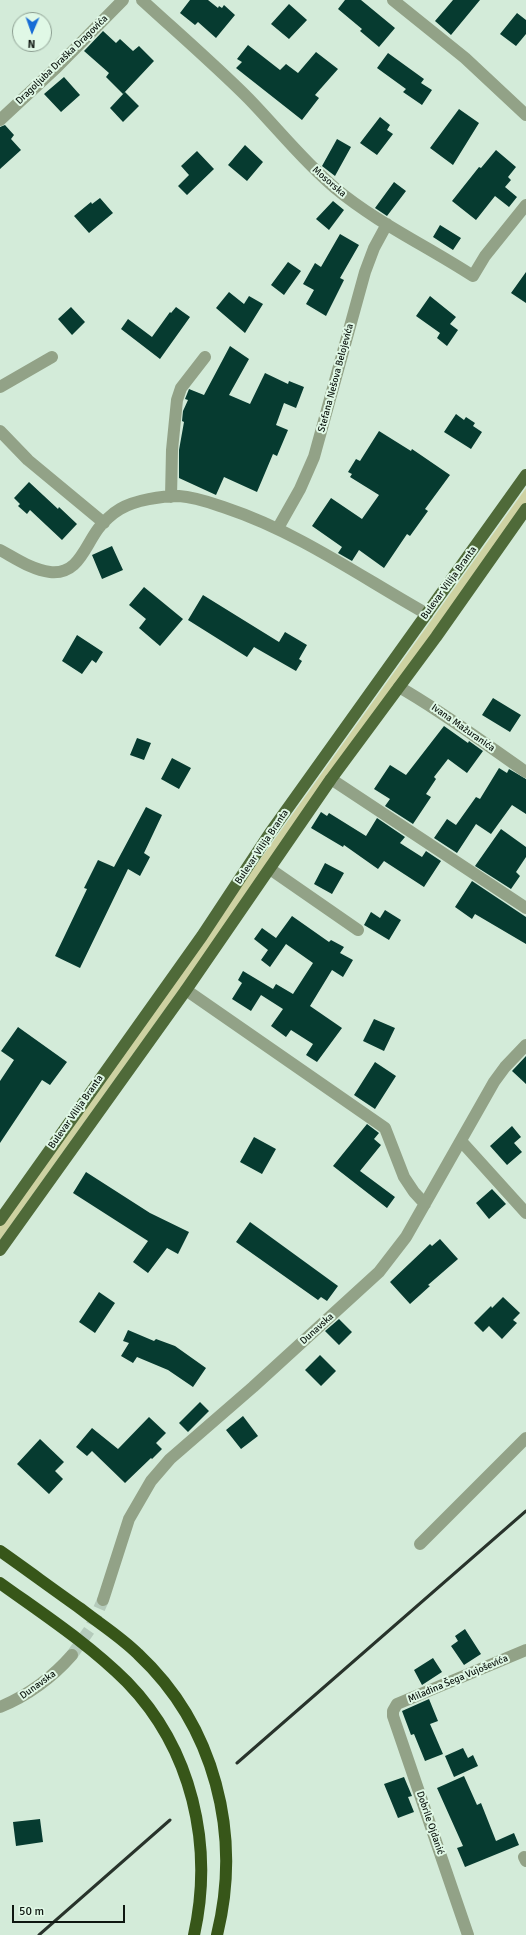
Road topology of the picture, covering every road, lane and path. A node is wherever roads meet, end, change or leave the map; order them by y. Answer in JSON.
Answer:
{"nodes":[{"id":1,"x":123,"y":0,"type":"edge"},
{"id":2,"x":142,"y":0,"type":"edge"},
{"id":3,"x":393,"y":0,"type":"edge"},
{"id":4,"x":526,"y":115,"type":"edge"},
{"id":5,"x":0,"y":120,"type":"edge"},
{"id":6,"x":525,"y":209,"type":"edge"},
{"id":7,"x":387,"y":224,"type":"junction"},
{"id":8,"x":52,"y":357,"type":"dead end"},
{"id":9,"x":205,"y":357,"type":"dead end"},
{"id":10,"x":0,"y":387,"type":"edge"},
{"id":11,"x":0,"y":431,"type":"edge"},
{"id":12,"x":526,"y":475,"type":"edge"},
{"id":13,"x":171,"y":497,"type":"junction"},
{"id":14,"x":526,"y":509,"type":"edge"},
{"id":15,"x":104,"y":523,"type":"junction"},
{"id":16,"x":278,"y":528,"type":"junction"},
{"id":17,"x":0,"y":550,"type":"edge"},
{"id":18,"x":427,"y":614,"type":"junction"},
{"id":19,"x":399,"y":687,"type":"junction"},
{"id":20,"x":526,"y":772,"type":"edge"},
{"id":21,"x":331,"y":779,"type":"junction"},
{"id":22,"x":270,"y":869,"type":"junction"},
{"id":23,"x":526,"y":908,"type":"edge"},
{"id":24,"x":358,"y":930,"type":"dead end"},
{"id":25,"x":186,"y":990,"type":"junction"},
{"id":26,"x":526,"y":1045,"type":"edge"},
{"id":27,"x":461,"y":1141,"type":"junction"},
{"id":28,"x":425,"y":1204,"type":"junction"},
{"id":29,"x":526,"y":1213,"type":"edge"},
{"id":30,"x":0,"y":1220,"type":"edge"},
{"id":31,"x":0,"y":1250,"type":"edge"},
{"id":32,"x":526,"y":1438,"type":"edge"},
{"id":33,"x":420,"y":1544,"type":"dead end"},
{"id":34,"x":0,"y":1550,"type":"edge"},
{"id":35,"x":0,"y":1583,"type":"edge"},
{"id":36,"x":103,"y":1600,"type":"tunnel mouth"},
{"id":37,"x":526,"y":1650,"type":"edge"},
{"id":38,"x":72,"y":1655,"type":"tunnel mouth"},
{"id":39,"x":0,"y":1707,"type":"edge"},
{"id":40,"x":393,"y":1711,"type":"joint"},
{"id":41,"x":194,"y":1935,"type":"edge"},
{"id":42,"x":216,"y":1935,"type":"edge"},
{"id":43,"x":468,"y":1935,"type":"edge"}],
"edges":[{"from":1,"to":5,"type":"street","name":"Dragoljuba Draška Dragovića"},
{"from":2,"to":7,"type":"street","name":"Mosorska"},
{"from":3,"to":4,"type":"street"},
{"from":6,"to":7,"type":"street","name":"Mosorska"},
{"from":7,"to":16,"type":"street","name":"Stefana Nešova Belojevića"},
{"from":8,"to":10,"type":"street"},
{"from":9,"to":13,"type":"street"},
{"from":11,"to":15,"type":"street"},
{"from":12,"to":18,"type":"main road","name":"Bulevar Vilija Branta"},
{"from":13,"to":15,"type":"street"},
{"from":13,"to":16,"type":"street"},
{"from":14,"to":19,"type":"main road","name":"Bulevar Vilija Branta"},
{"from":15,"to":17,"type":"street"},
{"from":16,"to":18,"type":"street"},
{"from":18,"to":30,"type":"main road","name":"Bulevar Vilija Branta"},
{"from":19,"to":20,"type":"street","name":"Ivana Mažuranića"},
{"from":19,"to":21,"type":"main road","name":"Bulevar Vilija Branta"},
{"from":21,"to":22,"type":"main road","name":"Bulevar Vilija Branta"},
{"from":21,"to":23,"type":"street"},
{"from":22,"to":24,"type":"street"},
{"from":22,"to":25,"type":"main road","name":"Bulevar Vilija Branta"},
{"from":25,"to":28,"type":"street"},
{"from":25,"to":31,"type":"main road","name":"Bulevar Vilija Branta"},
{"from":26,"to":27,"type":"street","name":"Dunavska"},
{"from":27,"to":28,"type":"street","name":"Dunavska"},
{"from":27,"to":29,"type":"street"},
{"from":28,"to":36,"type":"street","name":"Dunavska"},
{"from":32,"to":33,"type":"street"},
{"from":34,"to":42,"type":"highway"},
{"from":35,"to":41,"type":"highway"},
{"from":37,"to":40,"type":"street","name":"Miladina Šega Vujoševića"},
{"from":38,"to":39,"type":"street","name":"Dunavska"},
{"from":40,"to":43,"type":"street","name":"Dobrile Ojdanić"}]}
